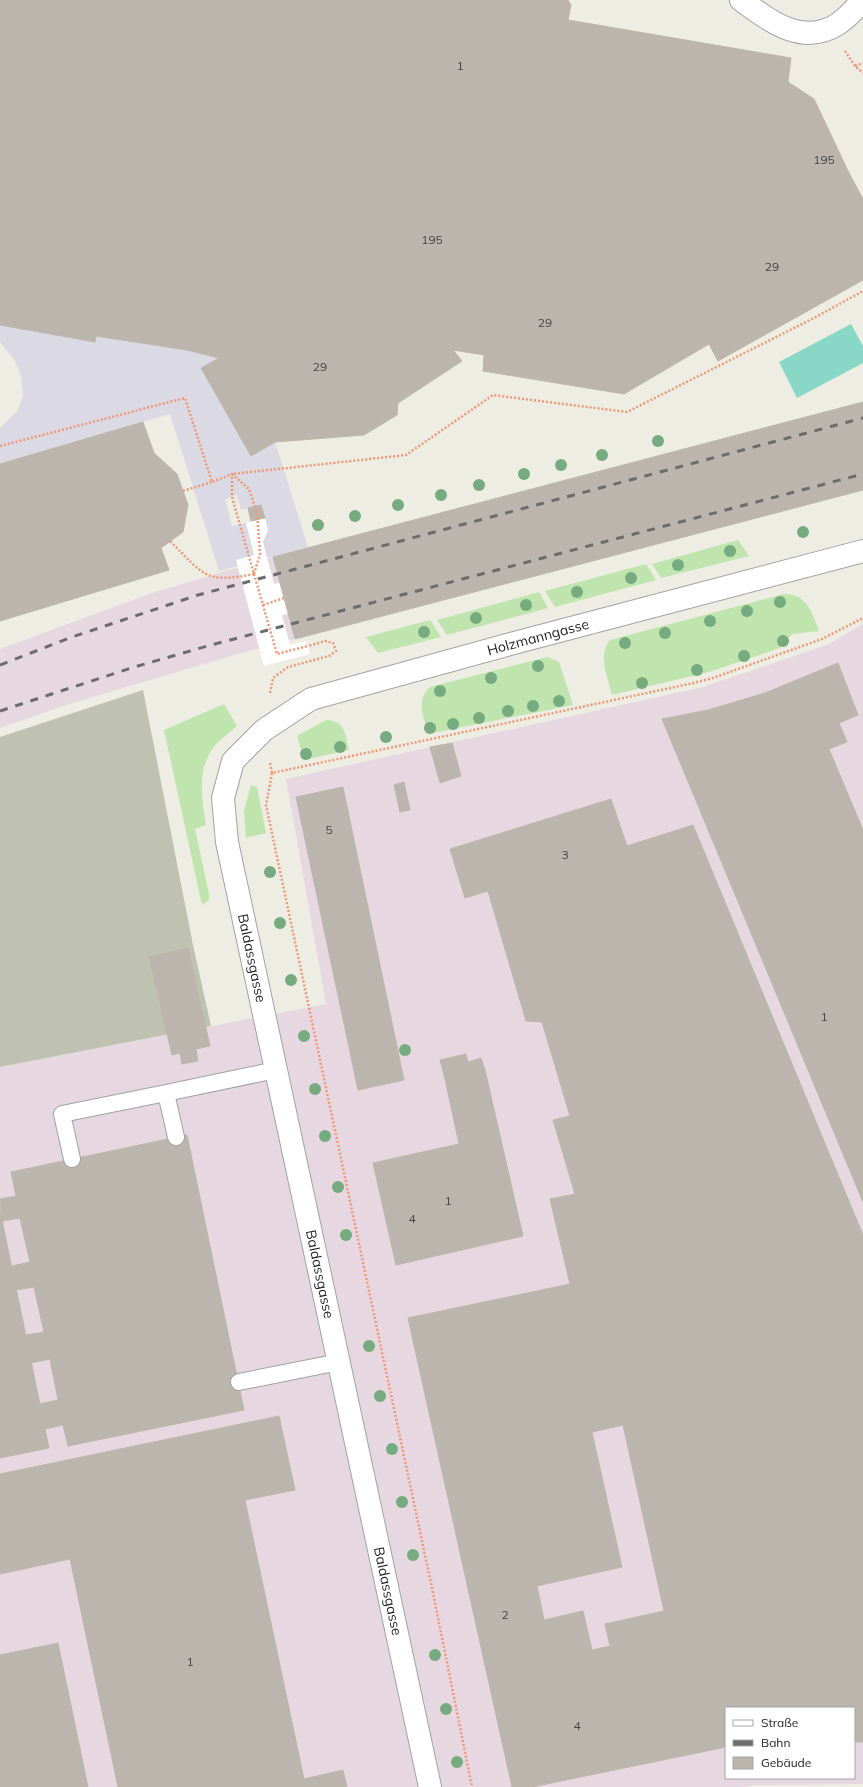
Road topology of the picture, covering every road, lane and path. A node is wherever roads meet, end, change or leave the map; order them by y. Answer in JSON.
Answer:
{"nodes":[{"id":1,"x":741,"y":0,"type":"edge"},
{"id":2,"x":862,"y":0,"type":"edge"},
{"id":3,"x":863,"y":63,"type":"edge"},
{"id":4,"x":855,"y":66,"type":"dead end"},
{"id":5,"x":863,"y":291,"type":"edge"},
{"id":6,"x":0,"y":446,"type":"edge"},
{"id":7,"x":232,"y":474,"type":"junction"},
{"id":8,"x":212,"y":482,"type":"junction"},
{"id":9,"x":183,"y":491,"type":"dead end"},
{"id":10,"x":170,"y":541,"type":"dead end"},
{"id":11,"x":863,"y":551,"type":"edge"},
{"id":12,"x":254,"y":574,"type":"junction"},
{"id":13,"x":284,"y":598,"type":"dead end"},
{"id":14,"x":263,"y":604,"type":"junction"},
{"id":15,"x":863,"y":618,"type":"edge"},
{"id":16,"x":264,"y":730,"type":"junction"},
{"id":17,"x":233,"y":761,"type":"joint"},
{"id":18,"x":272,"y":773,"type":"junction"},
{"id":19,"x":276,"y":1070,"type":"junction"},
{"id":20,"x":166,"y":1093,"type":"junction"},
{"id":21,"x":176,"y":1137,"type":"dead end"},
{"id":22,"x":72,"y":1159,"type":"dead end"},
{"id":23,"x":339,"y":1362,"type":"junction"},
{"id":24,"x":239,"y":1382,"type":"dead end"},
{"id":25,"x":430,"y":1787,"type":"edge"},
{"id":26,"x":472,"y":1787,"type":"edge"}],
"edges":[{"from":1,"to":2,"type":"street"},
{"from":3,"to":4,"type":"path"},
{"from":5,"to":7,"type":"path"},
{"from":6,"to":8,"type":"path"},
{"from":7,"to":8,"type":"path"},
{"from":7,"to":12,"type":"path"},
{"from":7,"to":12,"type":"path"},
{"from":8,"to":9,"type":"path"},
{"from":10,"to":12,"type":"path"},
{"from":11,"to":16,"type":"street","name":"Holzmanngasse"},
{"from":12,"to":14,"type":"path","bridge":true},
{"from":13,"to":14,"type":"path"},
{"from":14,"to":16,"type":"path","bridge":true},
{"from":15,"to":18,"type":"path"},
{"from":16,"to":17,"type":"street","name":"Holzmanngasse"},
{"from":16,"to":18,"type":"path"},
{"from":17,"to":19,"type":"street","name":"Baldassgasse"},
{"from":18,"to":26,"type":"path"},
{"from":19,"to":20,"type":"lane"},
{"from":19,"to":23,"type":"street","name":"Baldassgasse"},
{"from":20,"to":21,"type":"lane"},
{"from":20,"to":22,"type":"lane"},
{"from":23,"to":24,"type":"lane"},
{"from":23,"to":25,"type":"street","name":"Baldassgasse"}]}
